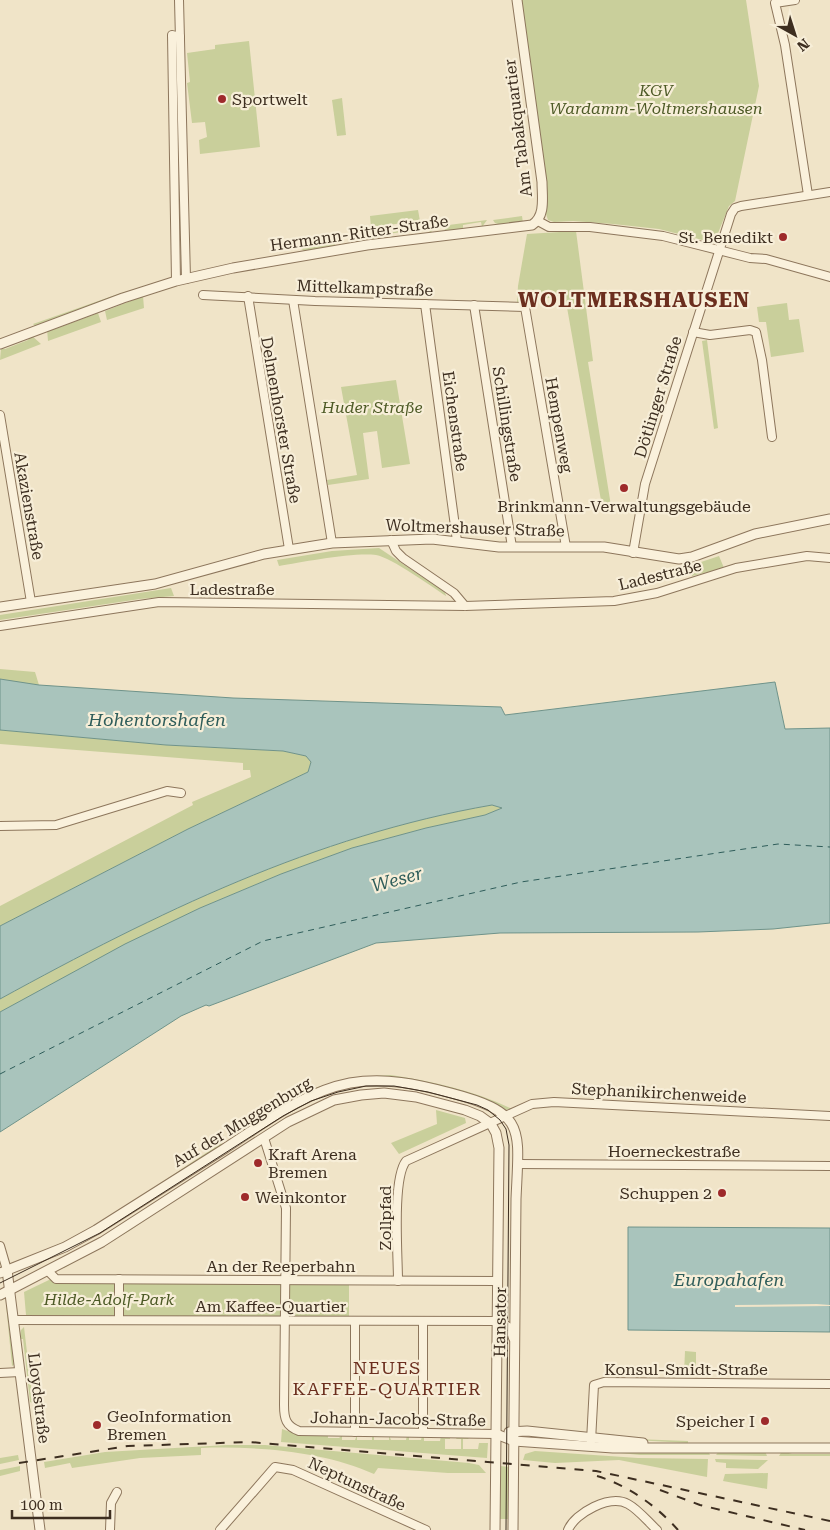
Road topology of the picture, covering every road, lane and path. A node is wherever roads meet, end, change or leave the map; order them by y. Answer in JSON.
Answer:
{"nodes":[{"id":1,"x":179,"y":0,"type":"edge"},
{"id":2,"x":517,"y":0,"type":"edge"},
{"id":3,"x":795,"y":0,"type":"edge"},
{"id":4,"x":177,"y":140,"type":"junction"},
{"id":5,"x":830,"y":192,"type":"edge"},
{"id":6,"x":808,"y":195,"type":"junction"},
{"id":7,"x":538,"y":221,"type":"junction"},
{"id":8,"x":718,"y":250,"type":"junction"},
{"id":9,"x":830,"y":277,"type":"edge"},
{"id":10,"x":186,"y":279,"type":"junction"},
{"id":11,"x":176,"y":281,"type":"junction"},
{"id":12,"x":203,"y":295,"type":"dead end"},
{"id":13,"x":248,"y":296,"type":"junction"},
{"id":14,"x":293,"y":300,"type":"junction"},
{"id":15,"x":425,"y":304,"type":"junction"},
{"id":16,"x":474,"y":305,"type":"junction"},
{"id":17,"x":525,"y":306,"type":"joint"},
{"id":18,"x":693,"y":332,"type":"junction"},
{"id":19,"x":0,"y":344,"type":"edge"},
{"id":20,"x":0,"y":415,"type":"edge"},
{"id":21,"x":772,"y":437,"type":"dead end"},
{"id":22,"x":830,"y":519,"type":"edge"},
{"id":23,"x":392,"y":540,"type":"junction"},
{"id":24,"x":457,"y":541,"type":"junction"},
{"id":25,"x":332,"y":543,"type":"junction"},
{"id":26,"x":512,"y":547,"type":"junction"},
{"id":27,"x":566,"y":547,"type":"junction"},
{"id":28,"x":289,"y":549,"type":"junction"},
{"id":29,"x":633,"y":554,"type":"junction"},
{"id":30,"x":830,"y":558,"type":"edge"},
{"id":31,"x":32,"y":602,"type":"junction"},
{"id":32,"x":465,"y":606,"type":"junction"},
{"id":33,"x":0,"y":607,"type":"edge"},
{"id":34,"x":0,"y":626,"type":"edge"},
{"id":35,"x":181,"y":793,"type":"dead end"},
{"id":36,"x":0,"y":826,"type":"edge"},
{"id":37,"x":508,"y":1116,"type":"junction"},
{"id":38,"x":830,"y":1116,"type":"edge"},
{"id":39,"x":491,"y":1124,"type":"junction"},
{"id":40,"x":264,"y":1138,"type":"junction"},
{"id":41,"x":518,"y":1164,"type":"junction"},
{"id":42,"x":830,"y":1166,"type":"edge"},
{"id":43,"x":0,"y":1246,"type":"edge"},
{"id":44,"x":52,"y":1269,"type":"junction"},
{"id":45,"x":3,"y":1272,"type":"edge"},
{"id":46,"x":118,"y":1279,"type":"junction"},
{"id":47,"x":284,"y":1280,"type":"junction"},
{"id":48,"x":398,"y":1281,"type":"junction"},
{"id":49,"x":497,"y":1281,"type":"junction"},
{"id":50,"x":11,"y":1289,"type":"junction"},
{"id":51,"x":0,"y":1295,"type":"edge"},
{"id":52,"x":15,"y":1320,"type":"junction"},
{"id":53,"x":118,"y":1320,"type":"junction"},
{"id":54,"x":284,"y":1320,"type":"junction"},
{"id":55,"x":355,"y":1321,"type":"junction"},
{"id":56,"x":423,"y":1321,"type":"junction"},
{"id":57,"x":497,"y":1321,"type":"junction"},
{"id":58,"x":515,"y":1343,"type":"junction"},
{"id":59,"x":20,"y":1372,"type":"junction"},
{"id":60,"x":0,"y":1373,"type":"edge"},
{"id":61,"x":830,"y":1384,"type":"edge"},
{"id":62,"x":514,"y":1431,"type":"junction"},
{"id":63,"x":355,"y":1432,"type":"junction"},
{"id":64,"x":423,"y":1432,"type":"junction"},
{"id":65,"x":496,"y":1434,"type":"junction"},
{"id":66,"x":514,"y":1441,"type":"junction"},
{"id":67,"x":591,"y":1441,"type":"junction"},
{"id":68,"x":830,"y":1448,"type":"edge"},
{"id":69,"x":117,"y":1492,"type":"dead end"},
{"id":70,"x":40,"y":1530,"type":"edge"},
{"id":71,"x":110,"y":1530,"type":"edge"},
{"id":72,"x":220,"y":1530,"type":"edge"},
{"id":73,"x":426,"y":1530,"type":"edge"},
{"id":74,"x":495,"y":1530,"type":"edge"},
{"id":75,"x":513,"y":1530,"type":"edge"},
{"id":76,"x":568,"y":1530,"type":"edge"},
{"id":77,"x":658,"y":1530,"type":"edge"}],
"edges":[{"from":1,"to":4,"type":"street"},
{"from":2,"to":7,"type":"street","name":"Am Tabakquartier"},
{"from":3,"to":6,"type":"street"},
{"from":4,"to":10,"type":"street"},
{"from":4,"to":11,"type":"street"},
{"from":5,"to":6,"type":"street"},
{"from":6,"to":8,"type":"street","name":"Dötlinger Straße"},
{"from":7,"to":8,"type":"street"},
{"from":7,"to":10,"type":"street","name":"Hermann-Ritter-Straße"},
{"from":8,"to":9,"type":"street"},
{"from":8,"to":18,"type":"street","name":"Dötlinger Straße"},
{"from":10,"to":11,"type":"street","name":"Hermann-Ritter-Straße"},
{"from":11,"to":19,"type":"street","name":"Hermann-Ritter-Straße"},
{"from":12,"to":13,"type":"street","name":"Mittelkampstraße"},
{"from":13,"to":14,"type":"street","name":"Mittelkampstraße"},
{"from":13,"to":28,"type":"street","name":"Delmenhorster Straße"},
{"from":14,"to":15,"type":"street","name":"Mittelkampstraße"},
{"from":14,"to":25,"type":"street"},
{"from":15,"to":16,"type":"street","name":"Mittelkampstraße"},
{"from":15,"to":24,"type":"street","name":"Eichenstraße"},
{"from":16,"to":17,"type":"street","name":"Mittelkampstraße"},
{"from":16,"to":26,"type":"street","name":"Schillingstraße"},
{"from":17,"to":27,"type":"street","name":"Hempenweg"},
{"from":18,"to":21,"type":"street"},
{"from":18,"to":29,"type":"street","name":"Dötlinger Straße"},
{"from":20,"to":31,"type":"street","name":"Akazienstraße"},
{"from":22,"to":29,"type":"street","name":"Woltmershauser Straße"},
{"from":23,"to":24,"type":"street","name":"Woltmershauser Straße"},
{"from":23,"to":25,"type":"street","name":"Woltmershauser Straße"},
{"from":23,"to":32,"type":"street"},
{"from":24,"to":26,"type":"street","name":"Woltmershauser Straße"},
{"from":25,"to":28,"type":"street","name":"Woltmershauser Straße"},
{"from":26,"to":27,"type":"street","name":"Woltmershauser Straße"},
{"from":27,"to":29,"type":"street","name":"Woltmershauser Straße"},
{"from":28,"to":31,"type":"street","name":"Woltmershauser Straße"},
{"from":30,"to":32,"type":"street","name":"Ladestraße"},
{"from":31,"to":33,"type":"street","name":"Woltmershauser Straße"},
{"from":32,"to":34,"type":"street","name":"Ladestraße"},
{"from":35,"to":36,"type":"street"},
{"from":37,"to":38,"type":"street","name":"Stephanikirchenweide"},
{"from":37,"to":39,"type":"street","name":"Stephanikirchenweide"},
{"from":37,"to":41,"type":"street","name":"Hansator"},
{"from":37,"to":45,"type":"street","name":"Auf der Muggenburg"},
{"from":39,"to":40,"type":"street","name":"Auf der Muggenburg"},
{"from":39,"to":48,"type":"street","name":"Zollpfad"},
{"from":39,"to":49,"type":"street","name":"Hansator"},
{"from":40,"to":44,"type":"street","name":"Auf der Muggenburg"},
{"from":40,"to":47,"type":"street"},
{"from":41,"to":42,"type":"street","name":"Hoerneckestraße"},
{"from":41,"to":58,"type":"street","name":"Hansator"},
{"from":43,"to":45,"type":"street"},
{"from":44,"to":46,"type":"street","name":"An der Reeperbahn"},
{"from":44,"to":50,"type":"street","name":"Auf der Muggenburg"},
{"from":45,"to":50,"type":"street","name":"Lloydstraße"},
{"from":46,"to":47,"type":"street","name":"An der Reeperbahn"},
{"from":46,"to":53,"type":"street"},
{"from":47,"to":48,"type":"street","name":"An der Reeperbahn"},
{"from":47,"to":54,"type":"street"},
{"from":48,"to":49,"type":"street","name":"An der Reeperbahn"},
{"from":49,"to":57,"type":"street","name":"Hansator"},
{"from":50,"to":51,"type":"street","name":"Auf der Muggenburg"},
{"from":50,"to":52,"type":"street","name":"Lloydstraße"},
{"from":52,"to":53,"type":"street","name":"Am Kaffee-Quartier"},
{"from":52,"to":59,"type":"street","name":"Lloydstraße"},
{"from":53,"to":54,"type":"street","name":"Am Kaffee-Quartier"},
{"from":54,"to":55,"type":"street","name":"Am Kaffee-Quartier"},
{"from":54,"to":63,"type":"street","name":"Johann-Jacobs-Straße"},
{"from":55,"to":56,"type":"street","name":"Am Kaffee-Quartier"},
{"from":55,"to":63,"type":"street"},
{"from":56,"to":57,"type":"street","name":"Am Kaffee-Quartier"},
{"from":56,"to":64,"type":"street"},
{"from":57,"to":58,"type":"street"},
{"from":57,"to":65,"type":"street","name":"Hansator"},
{"from":58,"to":62,"type":"street","name":"Hansator"},
{"from":59,"to":60,"type":"street"},
{"from":59,"to":70,"type":"street","name":"Lloydstraße"},
{"from":61,"to":67,"type":"street","name":"Konsul-Smidt-Straße"},
{"from":62,"to":65,"type":"street"},
{"from":62,"to":66,"type":"street","name":"Hansator"},
{"from":62,"to":67,"type":"street"},
{"from":63,"to":64,"type":"street","name":"Johann-Jacobs-Straße"},
{"from":64,"to":65,"type":"street","name":"Johann-Jacobs-Straße"},
{"from":65,"to":66,"type":"street"},
{"from":65,"to":74,"type":"street","name":"Hansator"},
{"from":66,"to":67,"type":"street"},
{"from":66,"to":75,"type":"street","name":"Hansator"},
{"from":67,"to":68,"type":"street"},
{"from":69,"to":71,"type":"street"},
{"from":72,"to":73,"type":"street","name":"Neptunstraße"},
{"from":76,"to":77,"type":"street"}]}
